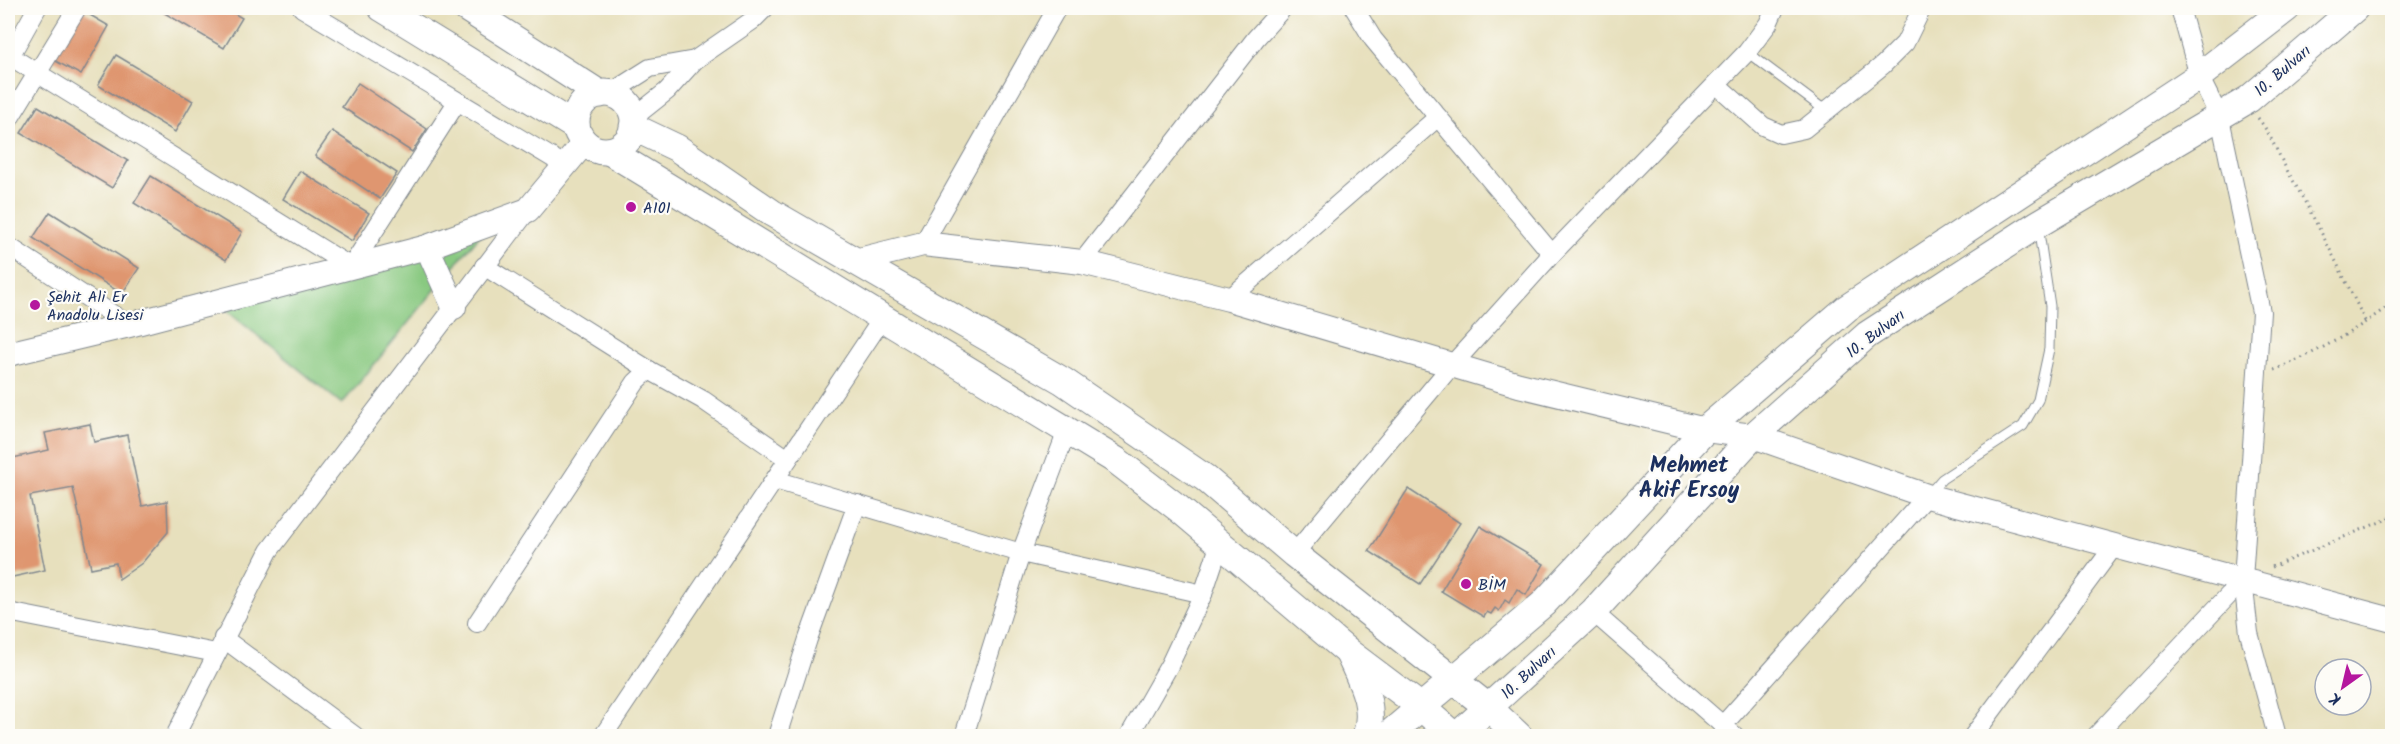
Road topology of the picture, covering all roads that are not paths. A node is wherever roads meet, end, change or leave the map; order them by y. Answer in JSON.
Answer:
{"nodes":[{"id":1,"x":37,"y":8,"type":"edge"},
{"id":2,"x":77,"y":8,"type":"edge"},
{"id":3,"x":302,"y":8,"type":"edge"},
{"id":4,"x":382,"y":8,"type":"edge"},
{"id":5,"x":466,"y":8,"type":"edge"},
{"id":6,"x":765,"y":8,"type":"edge"},
{"id":7,"x":1057,"y":8,"type":"edge"},
{"id":8,"x":1284,"y":8,"type":"edge"},
{"id":9,"x":1354,"y":8,"type":"edge"},
{"id":10,"x":1775,"y":8,"type":"edge"},
{"id":11,"x":1922,"y":8,"type":"edge"},
{"id":12,"x":2180,"y":8,"type":"edge"},
{"id":13,"x":2288,"y":8,"type":"edge"},
{"id":14,"x":2355,"y":8,"type":"edge"},
{"id":15,"x":1747,"y":52,"type":"junction"},
{"id":16,"x":8,"y":57,"type":"edge"},
{"id":17,"x":695,"y":60,"type":"junction"},
{"id":18,"x":39,"y":73,"type":"junction"},
{"id":19,"x":2199,"y":76,"type":"junction"},
{"id":20,"x":1717,"y":85,"type":"junction"},
{"id":21,"x":605,"y":94,"type":"junction"},
{"id":22,"x":457,"y":102,"type":"junction"},
{"id":23,"x":1826,"y":111,"type":"junction"},
{"id":24,"x":1438,"y":117,"type":"junction"},
{"id":25,"x":2220,"y":118,"type":"junction"},
{"id":26,"x":8,"y":121,"type":"edge"},
{"id":27,"x":633,"y":122,"type":"junction"},
{"id":28,"x":590,"y":140,"type":"junction"},
{"id":29,"x":566,"y":166,"type":"junction"},
{"id":30,"x":528,"y":210,"type":"junction"},
{"id":31,"x":2038,"y":224,"type":"junction"},
{"id":32,"x":923,"y":244,"type":"junction"},
{"id":33,"x":8,"y":246,"type":"edge"},
{"id":34,"x":427,"y":246,"type":"junction"},
{"id":35,"x":1552,"y":254,"type":"junction"},
{"id":36,"x":855,"y":261,"type":"junction"},
{"id":37,"x":1083,"y":261,"type":"junction"},
{"id":38,"x":484,"y":266,"type":"junction"},
{"id":39,"x":351,"y":267,"type":"junction"},
{"id":40,"x":1229,"y":299,"type":"junction"},
{"id":41,"x":454,"y":307,"type":"junction"},
{"id":42,"x":882,"y":319,"type":"junction"},
{"id":43,"x":129,"y":325,"type":"junction"},
{"id":44,"x":8,"y":354,"type":"edge"},
{"id":45,"x":1452,"y":365,"type":"junction"},
{"id":46,"x":649,"y":370,"type":"junction"},
{"id":47,"x":1705,"y":430,"type":"junction"},
{"id":48,"x":1067,"y":431,"type":"junction"},
{"id":49,"x":1753,"y":436,"type":"junction"},
{"id":50,"x":788,"y":459,"type":"junction"},
{"id":51,"x":775,"y":480,"type":"junction"},
{"id":52,"x":1928,"y":496,"type":"junction"},
{"id":53,"x":857,"y":504,"type":"junction"},
{"id":54,"x":1221,"y":543,"type":"junction"},
{"id":55,"x":2115,"y":545,"type":"junction"},
{"id":56,"x":1021,"y":552,"type":"junction"},
{"id":57,"x":1294,"y":554,"type":"junction"},
{"id":58,"x":2244,"y":580,"type":"junction"},
{"id":59,"x":1203,"y":594,"type":"junction"},
{"id":60,"x":8,"y":612,"type":"edge"},
{"id":61,"x":1593,"y":612,"type":"junction"},
{"id":62,"x":2392,"y":620,"type":"edge"},
{"id":63,"x":477,"y":623,"type":"dead end"},
{"id":64,"x":220,"y":646,"type":"junction"},
{"id":65,"x":1348,"y":652,"type":"junction"},
{"id":66,"x":1453,"y":679,"type":"junction"},
{"id":67,"x":1421,"y":707,"type":"junction"},
{"id":68,"x":1489,"y":708,"type":"junction"},
{"id":69,"x":1729,"y":731,"type":"edge"},
{"id":70,"x":1983,"y":732,"type":"edge"},
{"id":71,"x":175,"y":736,"type":"edge"},
{"id":72,"x":355,"y":736,"type":"edge"},
{"id":73,"x":603,"y":736,"type":"edge"},
{"id":74,"x":777,"y":736,"type":"edge"},
{"id":75,"x":964,"y":736,"type":"edge"},
{"id":76,"x":1129,"y":736,"type":"edge"},
{"id":77,"x":1366,"y":736,"type":"edge"},
{"id":78,"x":1387,"y":736,"type":"edge"},
{"id":79,"x":1456,"y":736,"type":"edge"},
{"id":80,"x":1519,"y":736,"type":"edge"},
{"id":81,"x":2096,"y":736,"type":"edge"},
{"id":82,"x":2277,"y":736,"type":"edge"}],
"edges":[{"from":1,"to":16,"type":"street"},
{"from":2,"to":18,"type":"street"},
{"from":3,"to":22,"type":"street"},
{"from":4,"to":28,"type":"main road"},
{"from":5,"to":21,"type":"main road"},
{"from":6,"to":17,"type":"street"},
{"from":7,"to":32,"type":"street"},
{"from":8,"to":37,"type":"street"},
{"from":9,"to":24,"type":"street"},
{"from":10,"to":15,"type":"street"},
{"from":11,"to":23,"type":"street"},
{"from":12,"to":19,"type":"street"},
{"from":13,"to":19,"type":"main road","name":"10. Bulvarı"},
{"from":14,"to":25,"type":"main road","name":"10. Bulvarı"},
{"from":15,"to":20,"type":"street"},
{"from":15,"to":23,"type":"lane"},
{"from":16,"to":18,"type":"street"},
{"from":17,"to":21,"type":"street"},
{"from":17,"to":27,"type":"street"},
{"from":18,"to":26,"type":"street"},
{"from":18,"to":39,"type":"street"},
{"from":19,"to":25,"type":"street"},
{"from":19,"to":47,"type":"main road","name":"10. Bulvarı"},
{"from":20,"to":23,"type":"street"},
{"from":20,"to":35,"type":"street"},
{"from":21,"to":27,"type":"main road"},
{"from":21,"to":28,"type":"main road"},
{"from":22,"to":29,"type":"street"},
{"from":22,"to":39,"type":"street"},
{"from":24,"to":35,"type":"street"},
{"from":24,"to":40,"type":"street"},
{"from":25,"to":31,"type":"main road","name":"10. Bulvarı"},
{"from":25,"to":58,"type":"street"},
{"from":27,"to":28,"type":"main road"},
{"from":27,"to":36,"type":"main road"},
{"from":28,"to":29,"type":"street"},
{"from":28,"to":42,"type":"main road"},
{"from":29,"to":30,"type":"street"},
{"from":30,"to":34,"type":"street"},
{"from":30,"to":38,"type":"street"},
{"from":31,"to":49,"type":"main road","name":"10. Bulvarı"},
{"from":31,"to":52,"type":"lane"},
{"from":32,"to":36,"type":"street"},
{"from":32,"to":37,"type":"street"},
{"from":33,"to":43,"type":"street"},
{"from":34,"to":39,"type":"street"},
{"from":34,"to":41,"type":"street"},
{"from":35,"to":45,"type":"street"},
{"from":36,"to":57,"type":"main road"},
{"from":37,"to":40,"type":"street"},
{"from":38,"to":41,"type":"street"},
{"from":38,"to":46,"type":"street"},
{"from":39,"to":43,"type":"street"},
{"from":40,"to":45,"type":"street"},
{"from":41,"to":64,"type":"street"},
{"from":42,"to":48,"type":"main road"},
{"from":42,"to":50,"type":"street"},
{"from":43,"to":44,"type":"street"},
{"from":45,"to":47,"type":"street"},
{"from":45,"to":57,"type":"street"},
{"from":46,"to":50,"type":"street"},
{"from":46,"to":63,"type":"street"},
{"from":47,"to":49,"type":"street"},
{"from":47,"to":66,"type":"main road","name":"10. Bulvarı"},
{"from":48,"to":54,"type":"main road"},
{"from":48,"to":56,"type":"street"},
{"from":49,"to":52,"type":"street"},
{"from":49,"to":61,"type":"main road","name":"10. Bulvarı"},
{"from":50,"to":51,"type":"street"},
{"from":51,"to":53,"type":"street"},
{"from":51,"to":73,"type":"street"},
{"from":52,"to":55,"type":"street"},
{"from":52,"to":69,"type":"street"},
{"from":53,"to":56,"type":"street"},
{"from":53,"to":74,"type":"street"},
{"from":54,"to":59,"type":"street"},
{"from":54,"to":65,"type":"main road"},
{"from":55,"to":58,"type":"street"},
{"from":55,"to":70,"type":"street"},
{"from":56,"to":59,"type":"street"},
{"from":56,"to":75,"type":"street"},
{"from":57,"to":66,"type":"main road"},
{"from":58,"to":62,"type":"street"},
{"from":58,"to":81,"type":"street"},
{"from":58,"to":82,"type":"street"},
{"from":59,"to":76,"type":"street"},
{"from":60,"to":64,"type":"street"},
{"from":61,"to":68,"type":"main road","name":"10. Bulvarı"},
{"from":61,"to":69,"type":"street"},
{"from":64,"to":71,"type":"street"},
{"from":64,"to":72,"type":"street"},
{"from":65,"to":67,"type":"main road"},
{"from":65,"to":77,"type":"main road"},
{"from":66,"to":67,"type":"main road","name":"10. Bulvarı"},
{"from":66,"to":68,"type":"main road"},
{"from":67,"to":78,"type":"main road","name":"10. Bulvarı"},
{"from":67,"to":79,"type":"main road"},
{"from":68,"to":79,"type":"main road","name":"10. Bulvarı"},
{"from":68,"to":80,"type":"main road"}]}
